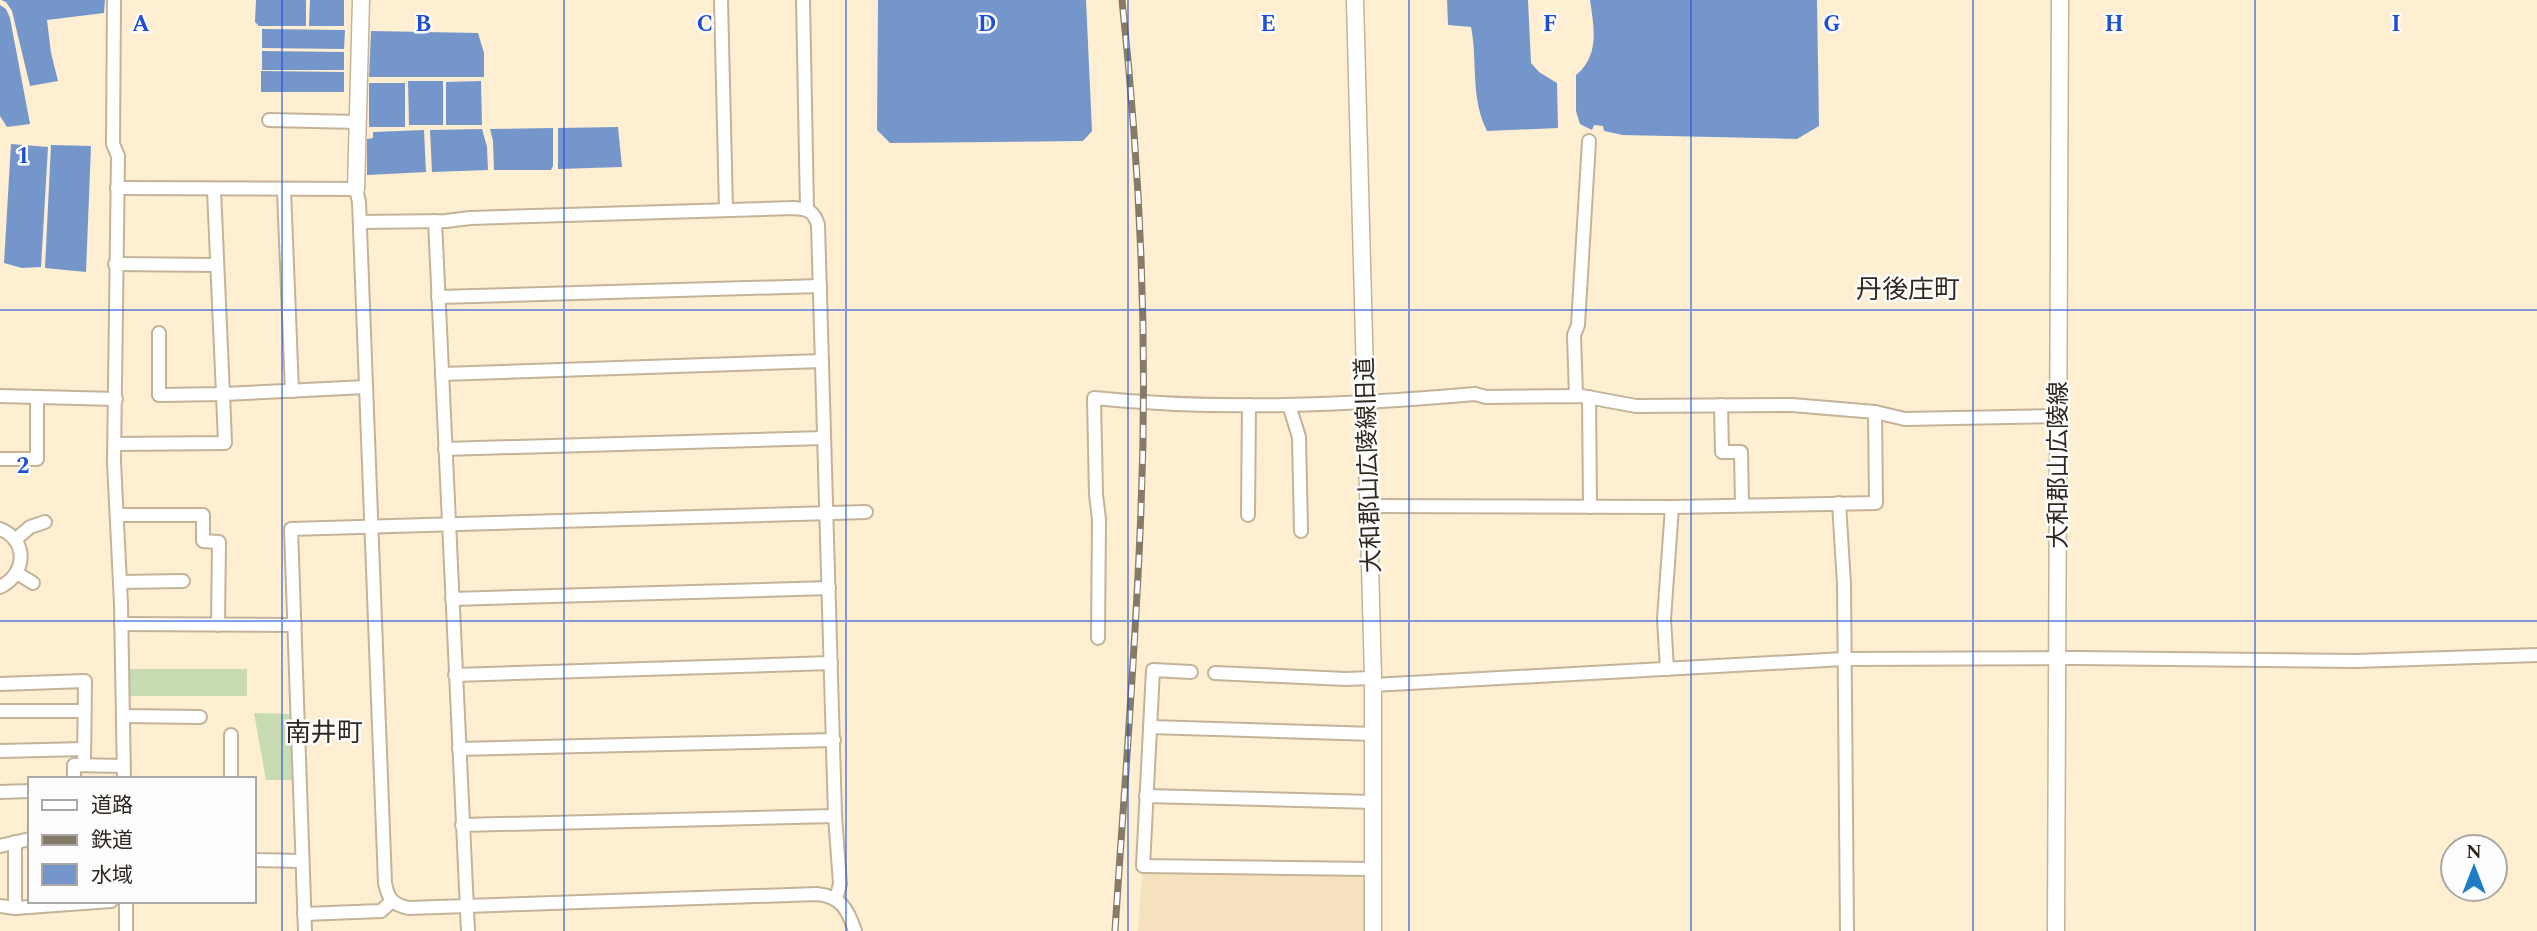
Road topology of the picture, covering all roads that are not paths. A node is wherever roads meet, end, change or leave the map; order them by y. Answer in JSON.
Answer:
{"nodes":[{"id":1,"x":114,"y":0,"type":"edge"},
{"id":2,"x":361,"y":0,"type":"edge"},
{"id":3,"x":722,"y":0,"type":"edge"},
{"id":4,"x":803,"y":0,"type":"edge"},
{"id":5,"x":1355,"y":0,"type":"edge"},
{"id":6,"x":2060,"y":0,"type":"edge"},
{"id":7,"x":268,"y":120,"type":"dead end"},
{"id":8,"x":358,"y":122,"type":"junction"},
{"id":9,"x":1589,"y":141,"type":"dead end"},
{"id":10,"x":117,"y":188,"type":"junction"},
{"id":11,"x":356,"y":189,"type":"junction"},
{"id":12,"x":214,"y":190,"type":"junction"},
{"id":13,"x":284,"y":190,"type":"junction"},
{"id":14,"x":807,"y":209,"type":"junction"},
{"id":15,"x":726,"y":210,"type":"junction"},
{"id":16,"x":435,"y":221,"type":"junction"},
{"id":17,"x":360,"y":222,"type":"junction"},
{"id":18,"x":116,"y":264,"type":"junction"},
{"id":19,"x":217,"y":265,"type":"junction"},
{"id":20,"x":820,"y":286,"type":"junction"},
{"id":21,"x":438,"y":297,"type":"junction"},
{"id":22,"x":159,"y":333,"type":"dead end"},
{"id":23,"x":822,"y":361,"type":"junction"},
{"id":24,"x":442,"y":374,"type":"junction"},
{"id":25,"x":366,"y":387,"type":"junction"},
{"id":26,"x":292,"y":391,"type":"junction"},
{"id":27,"x":223,"y":394,"type":"junction"},
{"id":28,"x":0,"y":396,"type":"edge"},
{"id":29,"x":1583,"y":396,"type":"junction"},
{"id":30,"x":37,"y":397,"type":"junction"},
{"id":31,"x":116,"y":399,"type":"junction"},
{"id":32,"x":1366,"y":403,"type":"junction"},
{"id":33,"x":1249,"y":405,"type":"junction"},
{"id":34,"x":1289,"y":405,"type":"junction"},
{"id":35,"x":1721,"y":405,"type":"junction"},
{"id":36,"x":1875,"y":412,"type":"junction"},
{"id":37,"x":2058,"y":416,"type":"junction"},
{"id":38,"x":824,"y":438,"type":"junction"},
{"id":39,"x":115,"y":444,"type":"junction"},
{"id":40,"x":445,"y":449,"type":"junction"},
{"id":41,"x":0,"y":459,"type":"edge"},
{"id":42,"x":1839,"y":503,"type":"junction"},
{"id":43,"x":1369,"y":506,"type":"junction"},
{"id":44,"x":1742,"y":506,"type":"junction"},
{"id":45,"x":1590,"y":507,"type":"junction"},
{"id":46,"x":1672,"y":508,"type":"junction"},
{"id":47,"x":826,"y":512,"type":"junction"},
{"id":48,"x":866,"y":512,"type":"dead end"},
{"id":49,"x":118,"y":515,"type":"junction"},
{"id":50,"x":1248,"y":515,"type":"dead end"},
{"id":51,"x":45,"y":522,"type":"dead end"},
{"id":52,"x":449,"y":525,"type":"junction"},
{"id":53,"x":372,"y":527,"type":"junction"},
{"id":54,"x":0,"y":529,"type":"edge"},
{"id":55,"x":1301,"y":531,"type":"dead end"},
{"id":56,"x":15,"y":540,"type":"junction"},
{"id":57,"x":17,"y":573,"type":"junction"},
{"id":58,"x":183,"y":581,"type":"dead end"},
{"id":59,"x":120,"y":582,"type":"junction"},
{"id":60,"x":33,"y":583,"type":"dead end"},
{"id":61,"x":0,"y":587,"type":"edge"},
{"id":62,"x":829,"y":588,"type":"junction"},
{"id":63,"x":452,"y":599,"type":"junction"},
{"id":64,"x":121,"y":624,"type":"junction"},
{"id":65,"x":218,"y":625,"type":"junction"},
{"id":66,"x":295,"y":625,"type":"junction"},
{"id":67,"x":1098,"y":638,"type":"dead end"},
{"id":68,"x":2537,"y":655,"type":"edge"},
{"id":69,"x":1844,"y":659,"type":"junction"},
{"id":70,"x":2057,"y":659,"type":"junction"},
{"id":71,"x":831,"y":663,"type":"junction"},
{"id":72,"x":1667,"y":669,"type":"junction"},
{"id":73,"x":1191,"y":672,"type":"dead end"},
{"id":74,"x":1215,"y":673,"type":"dead end"},
{"id":75,"x":455,"y":675,"type":"junction"},
{"id":76,"x":1373,"y":682,"type":"junction"},
{"id":77,"x":0,"y":684,"type":"edge"},
{"id":78,"x":84,"y":710,"type":"junction"},
{"id":79,"x":0,"y":711,"type":"edge"},
{"id":80,"x":123,"y":716,"type":"junction"},
{"id":81,"x":200,"y":717,"type":"dead end"},
{"id":82,"x":1150,"y":727,"type":"junction"},
{"id":83,"x":1374,"y":734,"type":"junction"},
{"id":84,"x":231,"y":735,"type":"dead end"},
{"id":85,"x":834,"y":740,"type":"junction"},
{"id":86,"x":459,"y":749,"type":"junction"},
{"id":87,"x":84,"y":750,"type":"junction"},
{"id":88,"x":0,"y":751,"type":"edge"},
{"id":89,"x":83,"y":765,"type":"junction"},
{"id":90,"x":124,"y":772,"type":"edge"},
{"id":91,"x":74,"y":777,"type":"edge"},
{"id":92,"x":231,"y":777,"type":"edge"},
{"id":93,"x":28,"y":791,"type":"edge"},
{"id":94,"x":0,"y":792,"type":"edge"},
{"id":95,"x":1146,"y":796,"type":"junction"},
{"id":96,"x":1373,"y":802,"type":"junction"},
{"id":97,"x":835,"y":816,"type":"junction"},
{"id":98,"x":462,"y":825,"type":"junction"},
{"id":99,"x":28,"y":839,"type":"edge"},
{"id":100,"x":15,"y":842,"type":"junction"},
{"id":101,"x":0,"y":846,"type":"edge"},
{"id":102,"x":256,"y":860,"type":"edge"},
{"id":103,"x":302,"y":860,"type":"junction"},
{"id":104,"x":1372,"y":870,"type":"junction"},
{"id":105,"x":836,"y":899,"type":"junction"},
{"id":106,"x":392,"y":901,"type":"junction"},
{"id":107,"x":84,"y":903,"type":"edge"},
{"id":108,"x":126,"y":903,"type":"edge"},
{"id":109,"x":0,"y":906,"type":"edge"},
{"id":110,"x":466,"y":906,"type":"junction"},
{"id":111,"x":15,"y":908,"type":"junction"},
{"id":112,"x":304,"y":914,"type":"junction"},
{"id":113,"x":126,"y":931,"type":"edge"},
{"id":114,"x":305,"y":931,"type":"edge"},
{"id":115,"x":468,"y":931,"type":"edge"},
{"id":116,"x":855,"y":931,"type":"edge"},
{"id":117,"x":1373,"y":931,"type":"edge"},
{"id":118,"x":1847,"y":931,"type":"edge"},
{"id":119,"x":2056,"y":931,"type":"edge"}],
"edges":[{"from":1,"to":10,"type":"street"},
{"from":2,"to":8,"type":"street"},
{"from":3,"to":15,"type":"street"},
{"from":4,"to":14,"type":"street"},
{"from":5,"to":32,"type":"street","name":"大和郡山広陵線旧道"},
{"from":6,"to":37,"type":"street","name":"大和郡山広陵線"},
{"from":7,"to":8,"type":"street"},
{"from":8,"to":11,"type":"street"},
{"from":9,"to":29,"type":"street"},
{"from":10,"to":12,"type":"street"},
{"from":10,"to":18,"type":"street"},
{"from":11,"to":13,"type":"street"},
{"from":11,"to":17,"type":"street"},
{"from":12,"to":13,"type":"street"},
{"from":12,"to":19,"type":"street"},
{"from":13,"to":26,"type":"street"},
{"from":14,"to":15,"type":"street"},
{"from":14,"to":20,"type":"street"},
{"from":15,"to":16,"type":"street"},
{"from":16,"to":17,"type":"street"},
{"from":16,"to":21,"type":"street"},
{"from":17,"to":25,"type":"street"},
{"from":18,"to":19,"type":"street"},
{"from":18,"to":31,"type":"street"},
{"from":19,"to":27,"type":"street"},
{"from":20,"to":21,"type":"street"},
{"from":20,"to":23,"type":"street"},
{"from":21,"to":24,"type":"street"},
{"from":22,"to":27,"type":"street"},
{"from":23,"to":24,"type":"street"},
{"from":23,"to":38,"type":"street"},
{"from":24,"to":40,"type":"street"},
{"from":25,"to":26,"type":"street"},
{"from":25,"to":53,"type":"street"},
{"from":26,"to":27,"type":"street"},
{"from":27,"to":39,"type":"street"},
{"from":28,"to":30,"type":"street"},
{"from":29,"to":32,"type":"street"},
{"from":29,"to":35,"type":"street"},
{"from":29,"to":45,"type":"street"},
{"from":30,"to":31,"type":"street"},
{"from":30,"to":41,"type":"street"},
{"from":31,"to":39,"type":"street"},
{"from":32,"to":34,"type":"street"},
{"from":32,"to":43,"type":"street","name":"大和郡山広陵線旧道"},
{"from":33,"to":34,"type":"street"},
{"from":33,"to":50,"type":"street"},
{"from":33,"to":67,"type":"street"},
{"from":34,"to":55,"type":"street"},
{"from":35,"to":36,"type":"street"},
{"from":35,"to":44,"type":"street"},
{"from":36,"to":37,"type":"street"},
{"from":36,"to":42,"type":"street"},
{"from":37,"to":70,"type":"street","name":"大和郡山広陵線"},
{"from":38,"to":40,"type":"street"},
{"from":38,"to":47,"type":"street"},
{"from":39,"to":49,"type":"street"},
{"from":40,"to":52,"type":"street"},
{"from":42,"to":44,"type":"street"},
{"from":42,"to":69,"type":"street"},
{"from":43,"to":45,"type":"street"},
{"from":43,"to":76,"type":"street","name":"大和郡山広陵線旧道"},
{"from":44,"to":46,"type":"street"},
{"from":45,"to":46,"type":"street"},
{"from":46,"to":72,"type":"street"},
{"from":47,"to":48,"type":"street"},
{"from":47,"to":52,"type":"street"},
{"from":47,"to":62,"type":"street"},
{"from":49,"to":59,"type":"street"},
{"from":49,"to":65,"type":"street"},
{"from":51,"to":56,"type":"street"},
{"from":52,"to":53,"type":"street"},
{"from":52,"to":63,"type":"street"},
{"from":53,"to":66,"type":"street"},
{"from":53,"to":106,"type":"street"},
{"from":54,"to":56,"type":"street"},
{"from":56,"to":57,"type":"street"},
{"from":57,"to":60,"type":"street"},
{"from":57,"to":61,"type":"street"},
{"from":58,"to":59,"type":"street"},
{"from":59,"to":64,"type":"street"},
{"from":62,"to":63,"type":"street"},
{"from":62,"to":71,"type":"street"},
{"from":63,"to":75,"type":"street"},
{"from":64,"to":65,"type":"street"},
{"from":64,"to":80,"type":"street"},
{"from":65,"to":66,"type":"street"},
{"from":66,"to":103,"type":"street"},
{"from":68,"to":70,"type":"street"},
{"from":69,"to":70,"type":"street"},
{"from":69,"to":72,"type":"street"},
{"from":69,"to":118,"type":"street"},
{"from":70,"to":119,"type":"street","name":"大和郡山広陵線"},
{"from":71,"to":75,"type":"street"},
{"from":71,"to":85,"type":"street"},
{"from":72,"to":76,"type":"street"},
{"from":73,"to":82,"type":"street"},
{"from":74,"to":76,"type":"street"},
{"from":75,"to":86,"type":"street"},
{"from":76,"to":83,"type":"street","name":"大和郡山広陵線旧道"},
{"from":77,"to":78,"type":"street"},
{"from":78,"to":79,"type":"street"},
{"from":78,"to":87,"type":"street"},
{"from":80,"to":81,"type":"street"},
{"from":80,"to":90,"type":"street"},
{"from":82,"to":83,"type":"street"},
{"from":82,"to":95,"type":"street"},
{"from":83,"to":96,"type":"street","name":"大和郡山広陵線旧道"},
{"from":84,"to":92,"type":"street"},
{"from":85,"to":86,"type":"street"},
{"from":85,"to":97,"type":"street"},
{"from":86,"to":98,"type":"street"},
{"from":87,"to":88,"type":"street"},
{"from":87,"to":89,"type":"street"},
{"from":89,"to":90,"type":"street"},
{"from":89,"to":91,"type":"street"},
{"from":93,"to":94,"type":"street"},
{"from":95,"to":96,"type":"street"},
{"from":95,"to":104,"type":"street"},
{"from":96,"to":104,"type":"street","name":"大和郡山広陵線旧道"},
{"from":97,"to":98,"type":"street"},
{"from":97,"to":105,"type":"street"},
{"from":98,"to":110,"type":"street"},
{"from":99,"to":100,"type":"street"},
{"from":100,"to":101,"type":"street"},
{"from":100,"to":111,"type":"street"},
{"from":102,"to":103,"type":"street"},
{"from":103,"to":112,"type":"street"},
{"from":104,"to":117,"type":"street","name":"大和郡山広陵線旧道"},
{"from":105,"to":110,"type":"street"},
{"from":105,"to":116,"type":"street"},
{"from":106,"to":110,"type":"street"},
{"from":106,"to":112,"type":"street"},
{"from":107,"to":111,"type":"street"},
{"from":108,"to":113,"type":"street"},
{"from":109,"to":111,"type":"street"},
{"from":110,"to":115,"type":"street"},
{"from":112,"to":114,"type":"street"}]}
